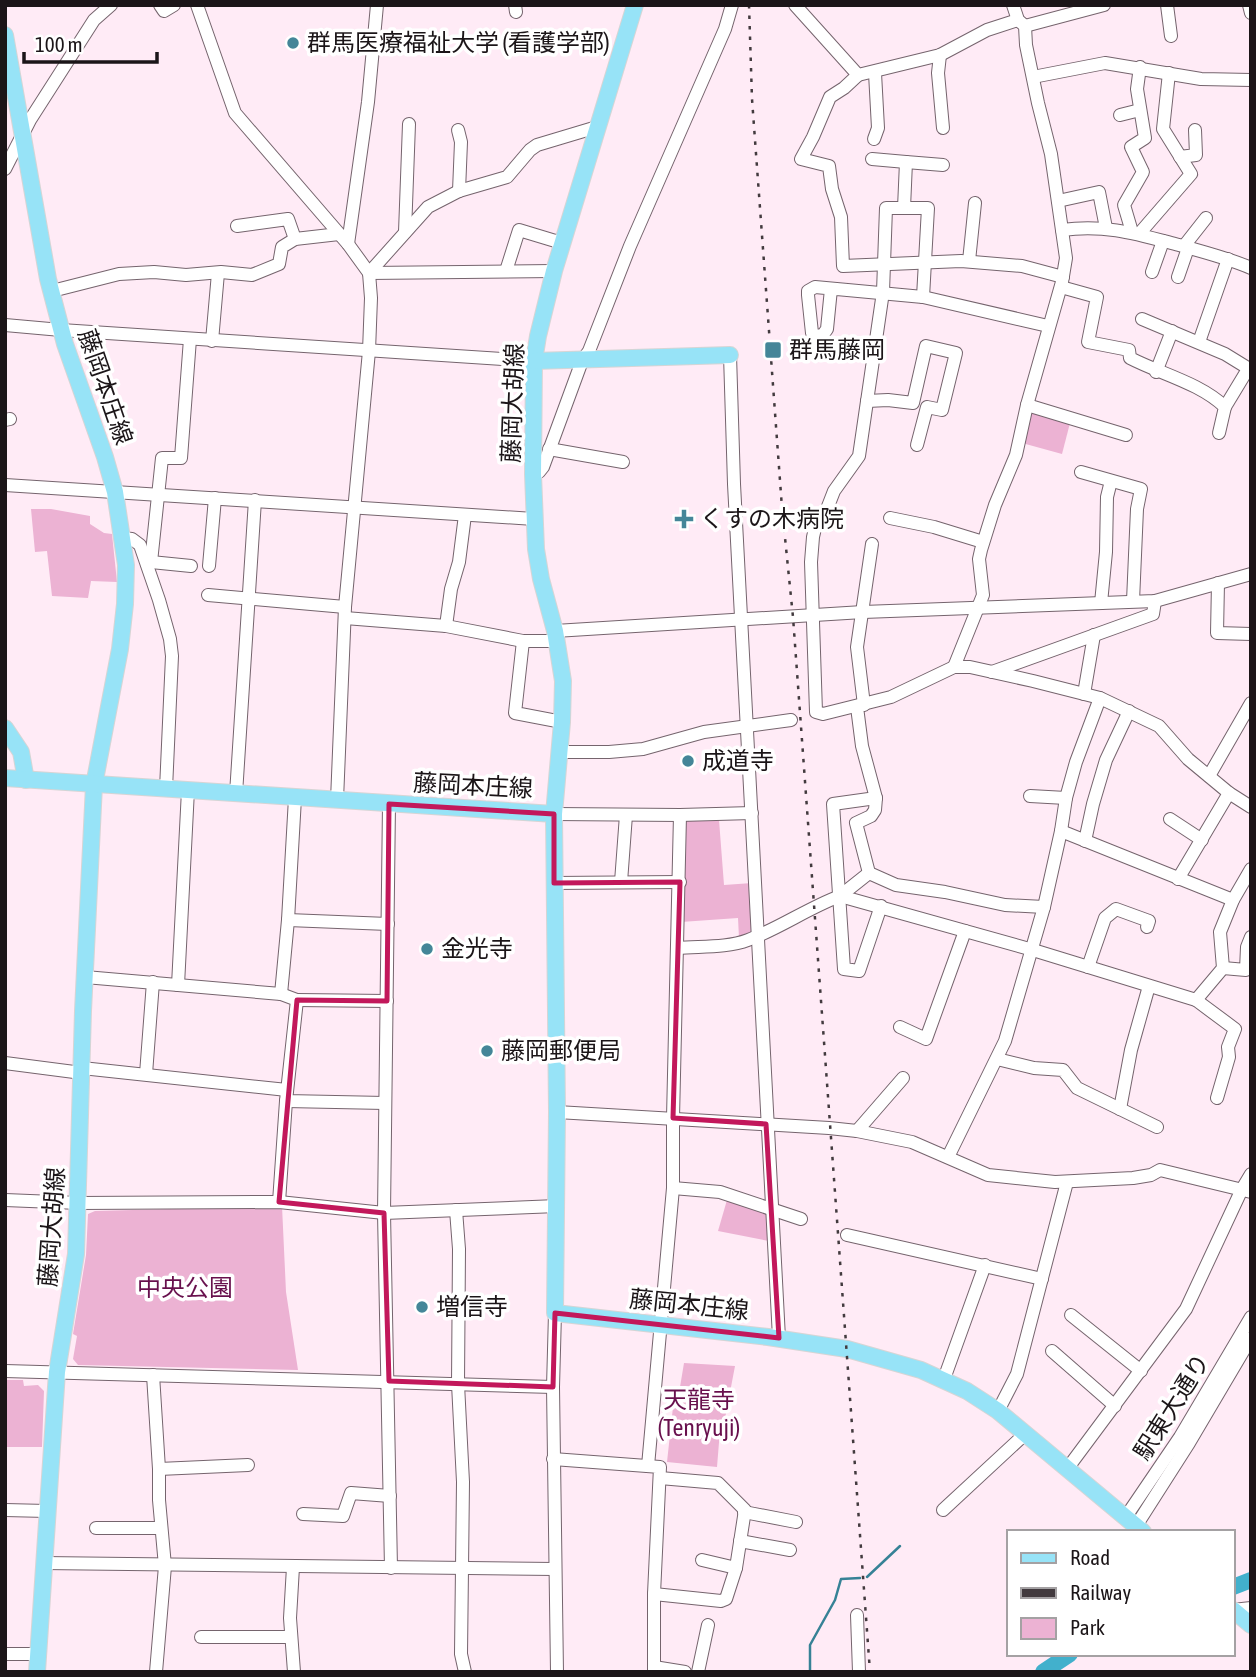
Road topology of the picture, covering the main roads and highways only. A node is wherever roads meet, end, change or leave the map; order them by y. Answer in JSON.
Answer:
{"nodes":[{"id":1,"x":635,"y":5,"type":"edge"},
{"id":2,"x":5,"y":36,"type":"edge"},
{"id":3,"x":7,"y":59,"type":"edge"},
{"id":4,"x":730,"y":355,"type":"road end"},
{"id":5,"x":534,"y":361,"type":"junction"},
{"id":6,"x":5,"y":728,"type":"edge"},
{"id":7,"x":5,"y":778,"type":"edge"},
{"id":8,"x":26,"y":780,"type":"junction"},
{"id":9,"x":94,"y":785,"type":"junction"},
{"id":10,"x":554,"y":814,"type":"junction"},
{"id":11,"x":1135,"y":1525,"type":"edge"},
{"id":12,"x":1235,"y":1612,"type":"edge"},
{"id":13,"x":1251,"y":1625,"type":"edge"},
{"id":14,"x":37,"y":1672,"type":"edge"}],
"edges":[{"from":1,"to":5,"type":"main road","name":"藤岡大胡線"},
{"from":2,"to":3,"type":"main road","name":"藤岡本庄線"},
{"from":3,"to":9,"type":"main road","name":"藤岡本庄線"},
{"from":4,"to":5,"type":"main road"},
{"from":5,"to":10,"type":"main road","name":"藤岡大胡線"},
{"from":6,"to":8,"type":"main road"},
{"from":7,"to":8,"type":"main road"},
{"from":8,"to":9,"type":"main road"},
{"from":9,"to":10,"type":"main road","name":"藤岡本庄線"},
{"from":9,"to":14,"type":"main road","name":"藤岡大胡線"},
{"from":10,"to":11,"type":"main road","name":"藤岡本庄線"},
{"from":12,"to":13,"type":"main road"}]}
